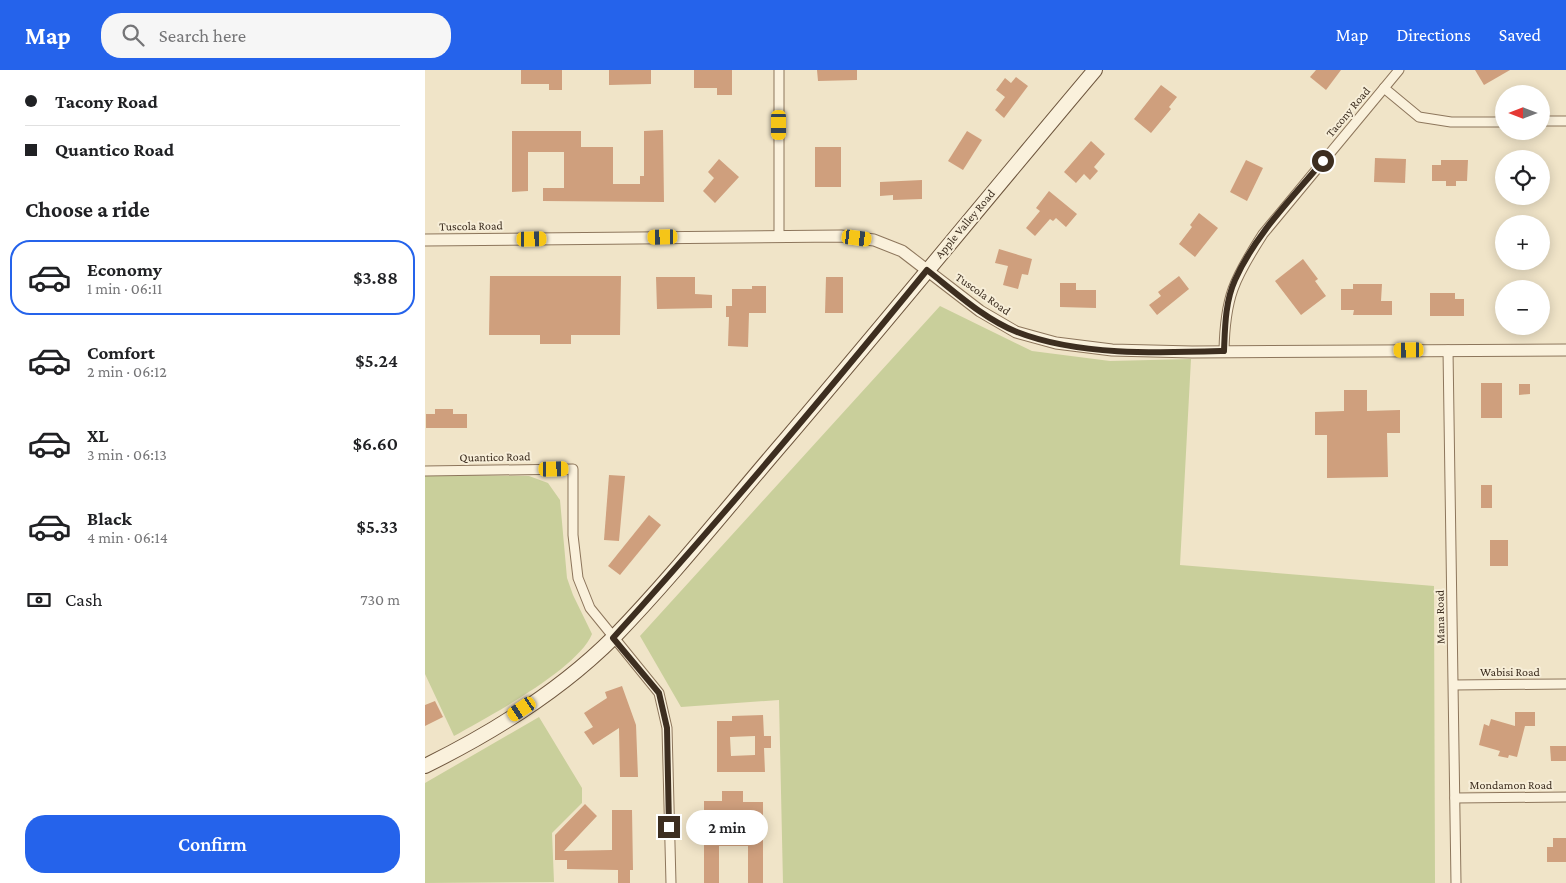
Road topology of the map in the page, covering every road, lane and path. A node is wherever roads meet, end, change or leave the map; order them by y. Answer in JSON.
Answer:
{"nodes":[{"id":1,"x":779,"y":70,"type":"edge"},
{"id":2,"x":1095,"y":70,"type":"edge"},
{"id":3,"x":1399,"y":70,"type":"edge"},
{"id":4,"x":1384,"y":88,"type":"junction"},
{"id":5,"x":1550,"y":121,"type":"edge"},
{"id":6,"x":1566,"y":121,"type":"edge"},
{"id":7,"x":1495,"y":122,"type":"edge"},
{"id":8,"x":779,"y":236,"type":"junction"},
{"id":9,"x":425,"y":240,"type":"edge"},
{"id":10,"x":927,"y":270,"type":"junction"},
{"id":11,"x":1448,"y":350,"type":"junction"},
{"id":12,"x":1566,"y":350,"type":"edge"},
{"id":13,"x":1224,"y":351,"type":"junction"},
{"id":14,"x":425,"y":471,"type":"edge"},
{"id":15,"x":613,"y":638,"type":"junction"},
{"id":16,"x":1566,"y":684,"type":"edge"},
{"id":17,"x":1454,"y":685,"type":"junction"},
{"id":18,"x":425,"y":766,"type":"edge"},
{"id":19,"x":1566,"y":797,"type":"edge"},
{"id":20,"x":1455,"y":798,"type":"junction"},
{"id":21,"x":671,"y":883,"type":"edge"},
{"id":22,"x":1456,"y":883,"type":"edge"}],
"edges":[{"from":1,"to":8,"type":"street"},
{"from":2,"to":10,"type":"main road","name":"Apple Valley Road"},
{"from":3,"to":4,"type":"street","name":"Tacony Road"},
{"from":4,"to":7,"type":"street"},
{"from":4,"to":13,"type":"street","name":"Tacony Road"},
{"from":5,"to":6,"type":"street"},
{"from":8,"to":9,"type":"street","name":"Tuscola Road"},
{"from":8,"to":10,"type":"street","name":"Tuscola Road"},
{"from":10,"to":13,"type":"street","name":"Tuscola Road"},
{"from":10,"to":15,"type":"main road","name":"Apple Valley Road"},
{"from":11,"to":12,"type":"street","name":"Tuscola Road"},
{"from":11,"to":13,"type":"street","name":"Tuscola Road"},
{"from":11,"to":17,"type":"street","name":"Mana Road"},
{"from":14,"to":15,"type":"street","name":"Quantico Road"},
{"from":15,"to":18,"type":"main road","name":"Apple Valley Road"},
{"from":15,"to":21,"type":"street","name":"Quantico Road"},
{"from":16,"to":17,"type":"street","name":"Wabisi Road"},
{"from":17,"to":20,"type":"street","name":"Mana Road"},
{"from":19,"to":20,"type":"street","name":"Mondamon Road"},
{"from":20,"to":22,"type":"street","name":"Mana Road"}]}
